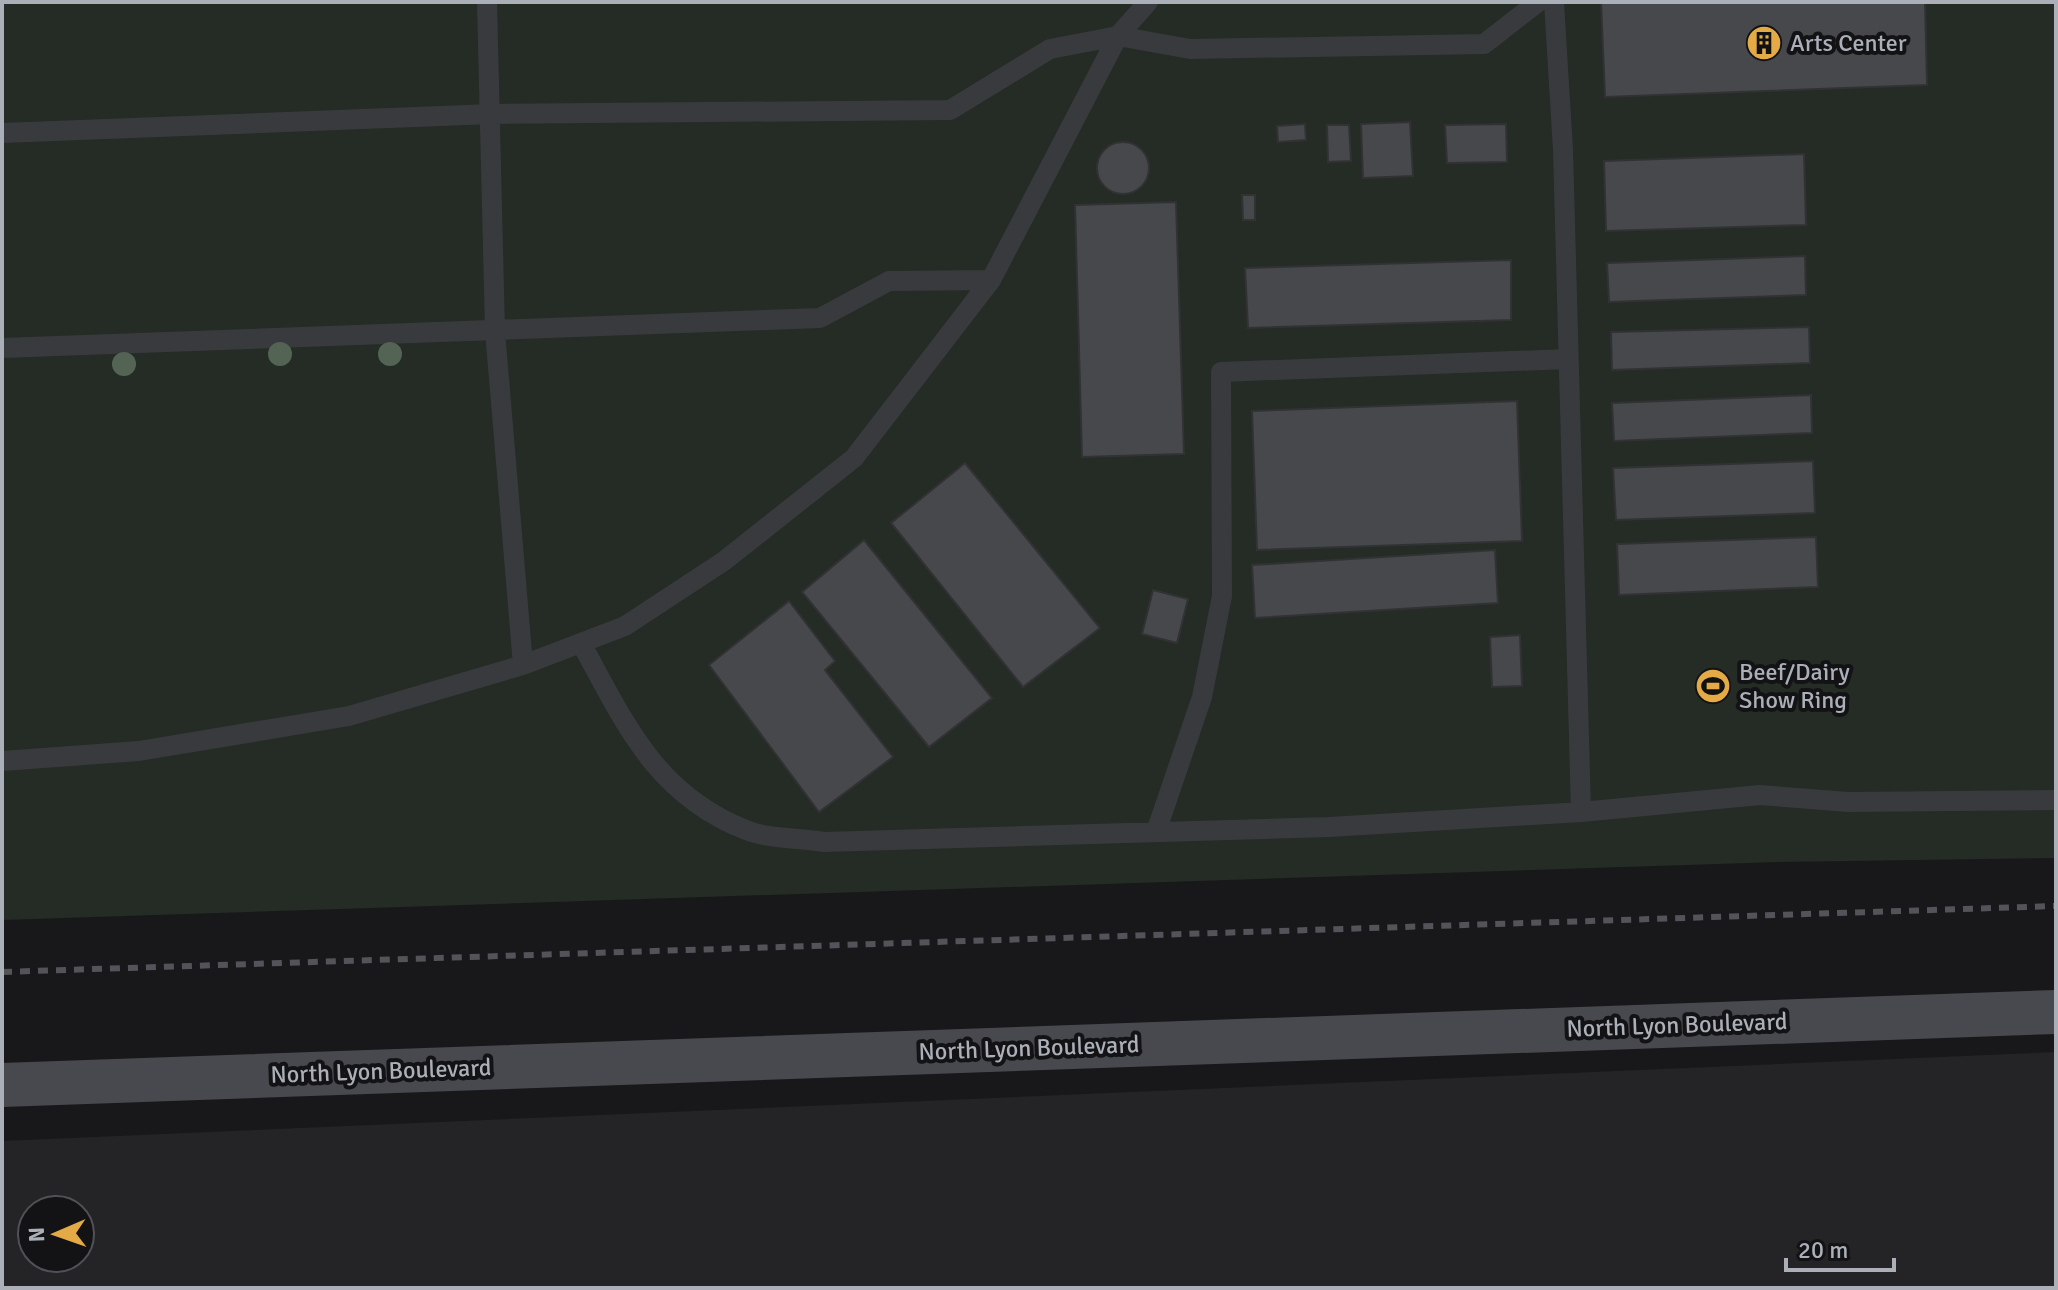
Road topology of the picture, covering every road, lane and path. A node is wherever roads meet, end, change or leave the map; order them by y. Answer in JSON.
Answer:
{"nodes":[{"id":1,"x":487,"y":2,"type":"edge"},
{"id":2,"x":1148,"y":2,"type":"edge"},
{"id":3,"x":1538,"y":2,"type":"edge"},
{"id":4,"x":1554,"y":2,"type":"edge"},
{"id":5,"x":1118,"y":36,"type":"junction"},
{"id":6,"x":492,"y":114,"type":"junction"},
{"id":7,"x":2,"y":133,"type":"edge"},
{"id":8,"x":991,"y":280,"type":"junction"},
{"id":9,"x":495,"y":331,"type":"junction"},
{"id":10,"x":2,"y":348,"type":"edge"},
{"id":11,"x":1568,"y":359,"type":"junction"},
{"id":12,"x":581,"y":643,"type":"junction"},
{"id":13,"x":523,"y":665,"type":"junction"},
{"id":14,"x":2,"y":761,"type":"edge"},
{"id":15,"x":2056,"y":800,"type":"edge"},
{"id":16,"x":1581,"y":812,"type":"junction"},
{"id":17,"x":1156,"y":832,"type":"junction"},
{"id":18,"x":2056,"y":1012,"type":"edge"},
{"id":19,"x":2,"y":1085,"type":"edge"}],
"edges":[{"from":1,"to":6,"type":"lane"},
{"from":2,"to":5,"type":"lane"},
{"from":3,"to":5,"type":"lane"},
{"from":4,"to":11,"type":"lane"},
{"from":5,"to":6,"type":"lane"},
{"from":5,"to":8,"type":"lane"},
{"from":6,"to":7,"type":"lane"},
{"from":6,"to":9,"type":"lane"},
{"from":8,"to":9,"type":"lane"},
{"from":8,"to":12,"type":"lane"},
{"from":9,"to":10,"type":"lane"},
{"from":9,"to":13,"type":"lane"},
{"from":11,"to":16,"type":"lane"},
{"from":11,"to":17,"type":"lane"},
{"from":12,"to":13,"type":"lane"},
{"from":12,"to":17,"type":"lane"},
{"from":13,"to":14,"type":"lane"},
{"from":15,"to":16,"type":"lane"},
{"from":16,"to":17,"type":"lane"},
{"from":18,"to":19,"type":"street","name":"North Lyon Boulevard"}]}
